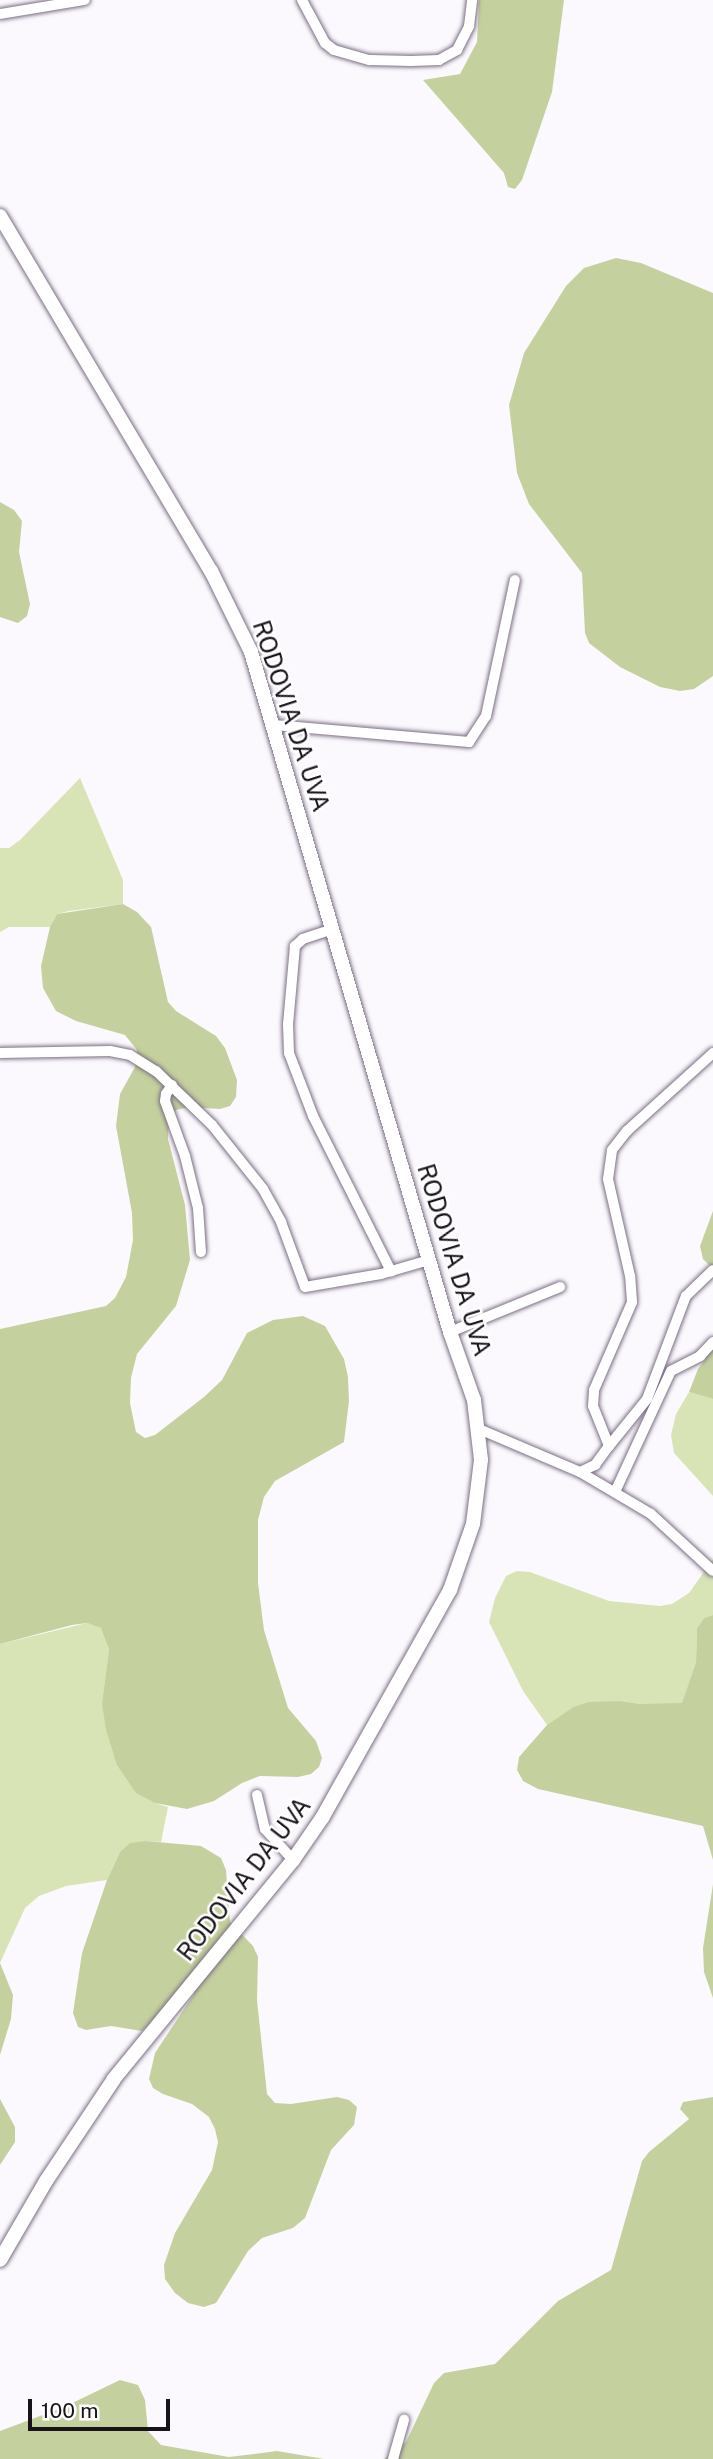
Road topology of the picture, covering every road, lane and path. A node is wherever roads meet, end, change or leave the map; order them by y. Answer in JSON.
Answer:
{"nodes":[{"id":1,"x":85,"y":0,"type":"edge"},
{"id":2,"x":302,"y":0,"type":"edge"},
{"id":3,"x":472,"y":0,"type":"edge"},
{"id":4,"x":0,"y":14,"type":"edge"},
{"id":5,"x":0,"y":216,"type":"edge"},
{"id":6,"x":515,"y":580,"type":"dead end"},
{"id":7,"x":274,"y":725,"type":"junction"},
{"id":8,"x":333,"y":929,"type":"junction"},
{"id":9,"x":0,"y":1053,"type":"edge"},
{"id":10,"x":713,"y":1054,"type":"edge"},
{"id":11,"x":172,"y":1085,"type":"junction"},
{"id":12,"x":201,"y":1252,"type":"dead end"},
{"id":13,"x":429,"y":1260,"type":"junction"},
{"id":14,"x":713,"y":1270,"type":"edge"},
{"id":15,"x":391,"y":1271,"type":"junction"},
{"id":16,"x":560,"y":1287,"type":"dead end"},
{"id":17,"x":450,"y":1332,"type":"junction"},
{"id":18,"x":713,"y":1342,"type":"edge"},
{"id":19,"x":479,"y":1429,"type":"junction"},
{"id":20,"x":609,"y":1446,"type":"junction"},
{"id":21,"x":580,"y":1472,"type":"junction"},
{"id":22,"x":615,"y":1492,"type":"junction"},
{"id":23,"x":713,"y":1571,"type":"edge"},
{"id":24,"x":257,"y":1795,"type":"dead end"},
{"id":25,"x":293,"y":1860,"type":"junction"},
{"id":26,"x":0,"y":2260,"type":"edge"},
{"id":27,"x":404,"y":2420,"type":"dead end"},
{"id":28,"x":393,"y":2459,"type":"edge"}],
"edges":[{"from":1,"to":4,"type":"street"},
{"from":2,"to":3,"type":"street"},
{"from":5,"to":7,"type":"street","name":"RODOVIA DA UVA"},
{"from":6,"to":7,"type":"street"},
{"from":7,"to":8,"type":"street","name":"RODOVIA DA UVA"},
{"from":8,"to":13,"type":"street","name":"RODOVIA DA UVA"},
{"from":8,"to":15,"type":"street"},
{"from":9,"to":11,"type":"street"},
{"from":10,"to":20,"type":"street"},
{"from":11,"to":12,"type":"street"},
{"from":11,"to":15,"type":"street"},
{"from":13,"to":15,"type":"street"},
{"from":13,"to":17,"type":"street","name":"RODOVIA DA UVA"},
{"from":14,"to":20,"type":"street"},
{"from":16,"to":17,"type":"street"},
{"from":17,"to":19,"type":"street","name":"RODOVIA DA UVA"},
{"from":18,"to":22,"type":"street"},
{"from":19,"to":21,"type":"street"},
{"from":19,"to":25,"type":"street","name":"RODOVIA DA UVA"},
{"from":20,"to":21,"type":"street"},
{"from":21,"to":22,"type":"street"},
{"from":22,"to":23,"type":"street"},
{"from":24,"to":25,"type":"street"},
{"from":25,"to":26,"type":"street","name":"RODOVIA DA UVA"},
{"from":27,"to":28,"type":"street"}]}
